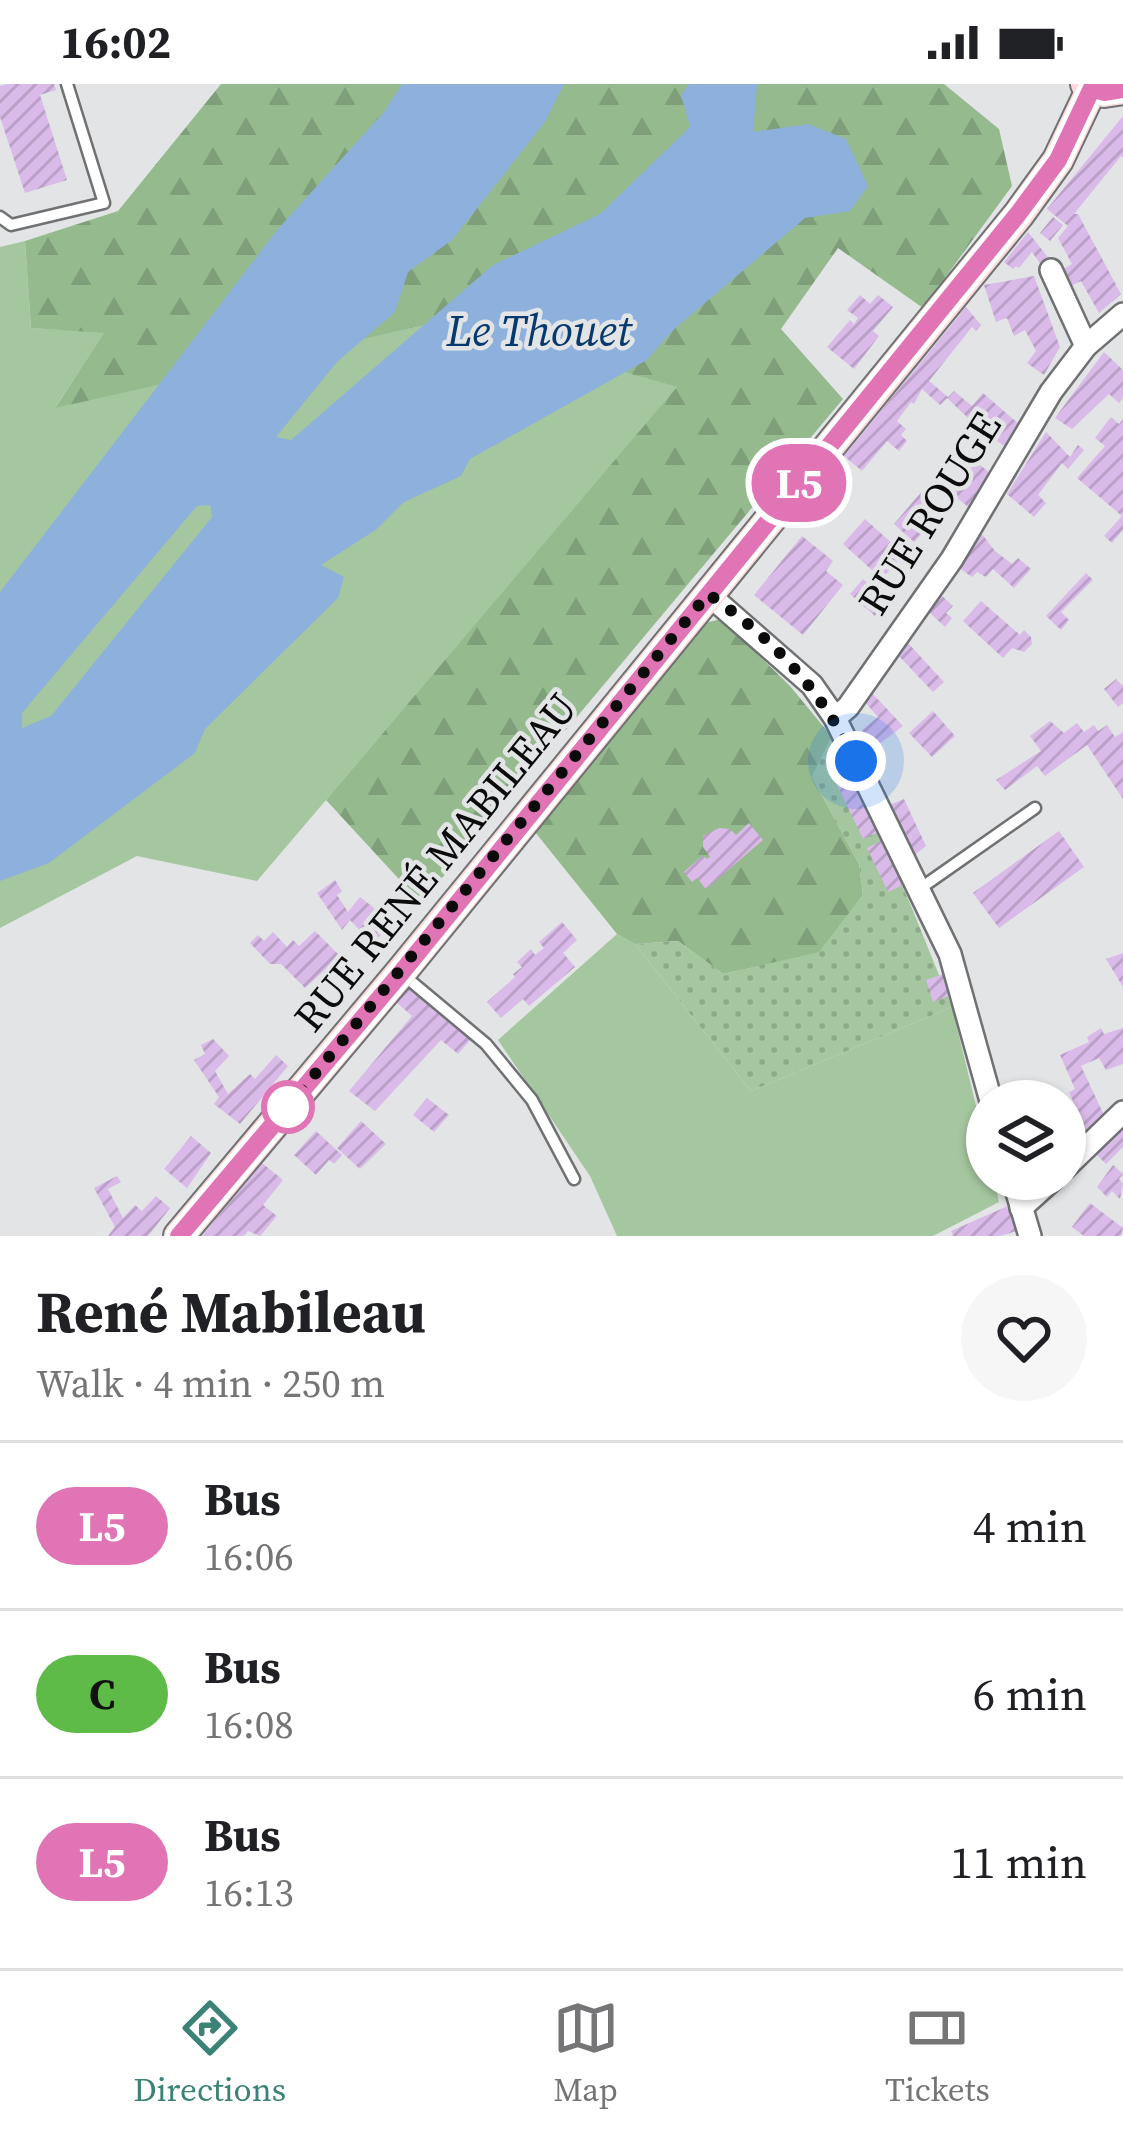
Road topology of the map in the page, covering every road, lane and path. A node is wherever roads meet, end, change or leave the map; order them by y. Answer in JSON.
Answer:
{"nodes":[{"id":1,"x":67,"y":84,"type":"edge"},
{"id":2,"x":1100,"y":87,"type":"edge"},
{"id":3,"x":0,"y":217,"type":"edge"},
{"id":4,"x":1051,"y":270,"type":"dead end"},
{"id":5,"x":1123,"y":314,"type":"edge"},
{"id":6,"x":1106,"y":331,"type":"junction"},
{"id":7,"x":1086,"y":346,"type":"junction"},
{"id":8,"x":1123,"y":348,"type":"edge"},
{"id":9,"x":708,"y":594,"type":"junction"},
{"id":10,"x":835,"y":718,"type":"junction"},
{"id":11,"x":1035,"y":808,"type":"dead end"},
{"id":12,"x":918,"y":890,"type":"junction"},
{"id":13,"x":401,"y":973,"type":"junction"},
{"id":14,"x":985,"y":1080,"type":"edge"},
{"id":15,"x":1123,"y":1112,"type":"edge"},
{"id":16,"x":1086,"y":1148,"type":"edge"},
{"id":17,"x":574,"y":1179,"type":"dead end"},
{"id":18,"x":1019,"y":1200,"type":"edge"},
{"id":19,"x":1030,"y":1200,"type":"edge"},
{"id":20,"x":1021,"y":1208,"type":"junction"},
{"id":21,"x":179,"y":1236,"type":"edge"},
{"id":22,"x":1030,"y":1236,"type":"edge"}],
"edges":[{"from":1,"to":3,"type":"lane"},
{"from":2,"to":9,"type":"main road","name":"RUE RENÉ MABILEAU"},
{"from":4,"to":7,"type":"street"},
{"from":5,"to":6,"type":"street","name":"RUE ROUGE"},
{"from":6,"to":7,"type":"street","name":"RUE ROUGE"},
{"from":6,"to":8,"type":"street"},
{"from":7,"to":10,"type":"street","name":"RUE ROUGE"},
{"from":9,"to":10,"type":"street"},
{"from":9,"to":13,"type":"main road","name":"RUE RENÉ MABILEAU"},
{"from":10,"to":12,"type":"street"},
{"from":11,"to":12,"type":"lane"},
{"from":12,"to":14,"type":"street"},
{"from":13,"to":17,"type":"lane"},
{"from":13,"to":21,"type":"main road","name":"RUE RENÉ MABILEAU"},
{"from":15,"to":16,"type":"street"},
{"from":18,"to":20,"type":"street"},
{"from":19,"to":20,"type":"street"},
{"from":20,"to":22,"type":"street"}]}
